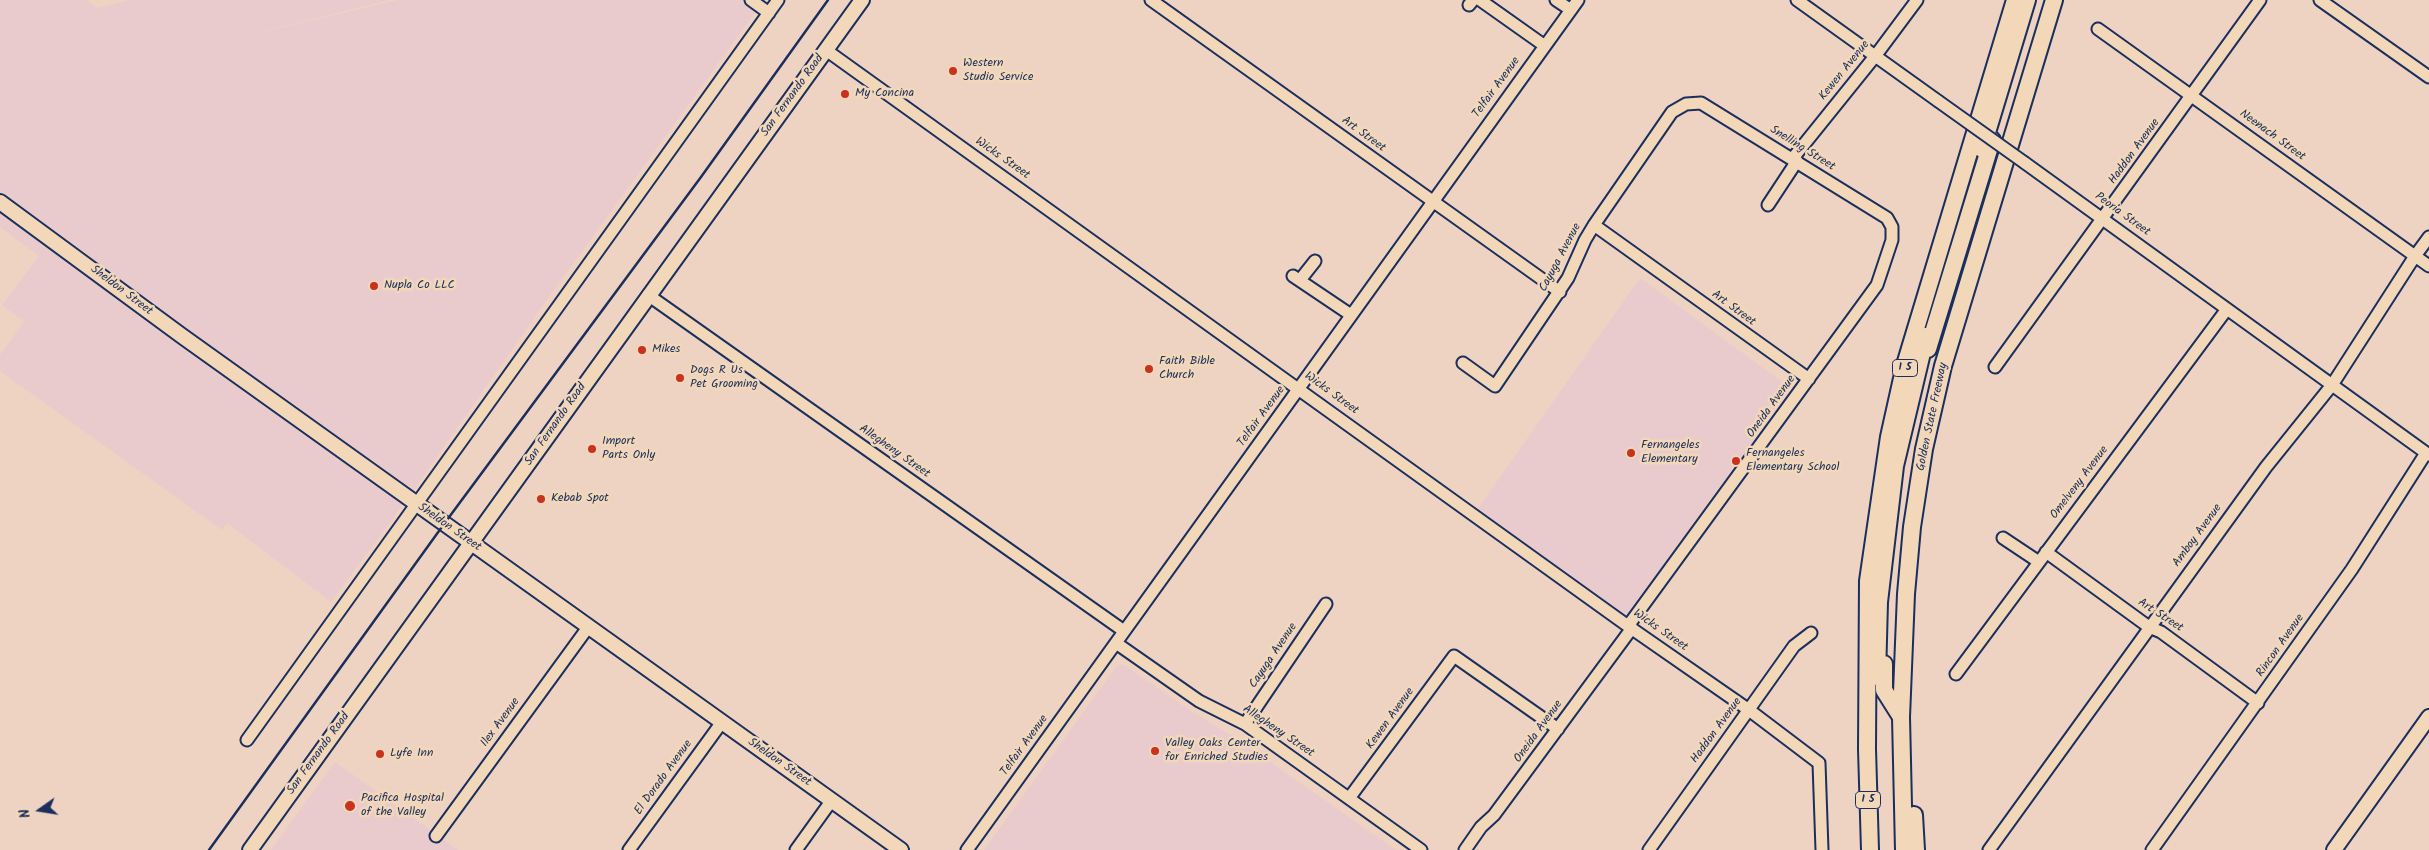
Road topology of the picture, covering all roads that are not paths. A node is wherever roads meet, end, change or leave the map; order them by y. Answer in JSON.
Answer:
{"nodes":[{"id":1,"x":751,"y":0,"type":"edge"},
{"id":2,"x":778,"y":0,"type":"edge"},
{"id":3,"x":862,"y":0,"type":"edge"},
{"id":4,"x":1151,"y":0,"type":"edge"},
{"id":5,"x":1480,"y":0,"type":"edge"},
{"id":6,"x":1556,"y":0,"type":"edge"},
{"id":7,"x":1578,"y":0,"type":"edge"},
{"id":8,"x":1797,"y":0,"type":"edge"},
{"id":9,"x":1917,"y":0,"type":"edge"},
{"id":10,"x":2015,"y":0,"type":"edge"},
{"id":11,"x":2027,"y":0,"type":"edge"},
{"id":12,"x":2035,"y":0,"type":"edge"},
{"id":13,"x":2054,"y":0,"type":"edge"},
{"id":14,"x":2260,"y":0,"type":"edge"},
{"id":15,"x":2320,"y":0,"type":"edge"},
{"id":16,"x":1571,"y":10,"type":"junction"},
{"id":17,"x":768,"y":13,"type":"junction"},
{"id":18,"x":2098,"y":29,"type":"dead end"},
{"id":19,"x":1545,"y":46,"type":"junction"},
{"id":20,"x":826,"y":50,"type":"junction"},
{"id":21,"x":1876,"y":55,"type":"junction"},
{"id":22,"x":2429,"y":77,"type":"edge"},
{"id":23,"x":2192,"y":96,"type":"junction"},
{"id":24,"x":1701,"y":104,"type":"joint"},
{"id":25,"x":1795,"y":160,"type":"junction"},
{"id":26,"x":0,"y":202,"type":"edge"},
{"id":27,"x":1433,"y":202,"type":"junction"},
{"id":28,"x":1768,"y":205,"type":"dead end"},
{"id":29,"x":1887,"y":218,"type":"joint"},
{"id":30,"x":2104,"y":218,"type":"junction"},
{"id":31,"x":1594,"y":226,"type":"junction"},
{"id":32,"x":2429,"y":237,"type":"edge"},
{"id":33,"x":2415,"y":256,"type":"junction"},
{"id":34,"x":1315,"y":261,"type":"dead end"},
{"id":35,"x":2429,"y":266,"type":"edge"},
{"id":36,"x":1560,"y":292,"type":"junction"},
{"id":37,"x":648,"y":295,"type":"junction"},
{"id":38,"x":2227,"y":309,"type":"junction"},
{"id":39,"x":1352,"y":315,"type":"junction"},
{"id":40,"x":1463,"y":363,"type":"dead end"},
{"id":41,"x":1995,"y":367,"type":"dead end"},
{"id":42,"x":1808,"y":379,"type":"junction"},
{"id":43,"x":2332,"y":385,"type":"junction"},
{"id":44,"x":1300,"y":388,"type":"junction"},
{"id":45,"x":2427,"y":454,"type":"edge"},
{"id":46,"x":416,"y":504,"type":"junction"},
{"id":47,"x":2004,"y":538,"type":"dead end"},
{"id":48,"x":471,"y":543,"type":"junction"},
{"id":49,"x":2046,"y":552,"type":"junction"},
{"id":50,"x":2039,"y":562,"type":"junction"},
{"id":51,"x":1326,"y":604,"type":"dead end"},
{"id":52,"x":589,"y":626,"type":"junction"},
{"id":53,"x":1630,"y":627,"type":"junction"},
{"id":54,"x":2149,"y":627,"type":"junction"},
{"id":55,"x":1124,"y":631,"type":"junction"},
{"id":56,"x":1811,"y":633,"type":"dead end"},
{"id":57,"x":1116,"y":643,"type":"junction"},
{"id":58,"x":1956,"y":674,"type":"dead end"},
{"id":59,"x":2258,"y":703,"type":"junction"},
{"id":60,"x":1749,"y":710,"type":"junction"},
{"id":61,"x":1901,"y":717,"type":"junction"},
{"id":62,"x":2429,"y":717,"type":"edge"},
{"id":63,"x":722,"y":722,"type":"junction"},
{"id":64,"x":1245,"y":724,"type":"junction"},
{"id":65,"x":1558,"y":729,"type":"junction"},
{"id":66,"x":247,"y":740,"type":"dead end"},
{"id":67,"x":1867,"y":749,"type":"junction"},
{"id":68,"x":1902,"y":758,"type":"junction"},
{"id":69,"x":1350,"y":797,"type":"junction"},
{"id":70,"x":832,"y":800,"type":"junction"},
{"id":71,"x":436,"y":836,"type":"dead end"},
{"id":72,"x":250,"y":850,"type":"edge"},
{"id":73,"x":629,"y":850,"type":"edge"},
{"id":74,"x":796,"y":850,"type":"edge"},
{"id":75,"x":902,"y":850,"type":"edge"},
{"id":76,"x":967,"y":850,"type":"edge"},
{"id":77,"x":1421,"y":850,"type":"edge"},
{"id":78,"x":1465,"y":850,"type":"edge"},
{"id":79,"x":1649,"y":850,"type":"edge"},
{"id":80,"x":1822,"y":850,"type":"edge"},
{"id":81,"x":1870,"y":850,"type":"edge"},
{"id":82,"x":1904,"y":850,"type":"edge"},
{"id":83,"x":1916,"y":850,"type":"edge"},
{"id":84,"x":1989,"y":850,"type":"edge"},
{"id":85,"x":2152,"y":850,"type":"edge"},
{"id":86,"x":2334,"y":850,"type":"edge"}],
"edges":[{"from":1,"to":17,"type":"street"},
{"from":2,"to":17,"type":"street"},
{"from":3,"to":20,"type":"main road","name":"San Fernando Road"},
{"from":4,"to":27,"type":"street","name":"Art Street"},
{"from":5,"to":19,"type":"street"},
{"from":6,"to":16,"type":"street"},
{"from":7,"to":16,"type":"street","name":"Telfair Avenue"},
{"from":8,"to":21,"type":"street","name":"Peoria Street"},
{"from":9,"to":21,"type":"street","name":"Kewen Avenue"},
{"from":10,"to":67,"type":"highway","number":"I 5"},
{"from":11,"to":67,"type":"highway"},
{"from":12,"to":61,"type":"highway"},
{"from":13,"to":61,"type":"highway","name":"Golden State Freeway"},
{"from":14,"to":23,"type":"street","name":"Haddon Avenue"},
{"from":15,"to":22,"type":"street"},
{"from":16,"to":19,"type":"street","name":"Telfair Avenue"},
{"from":17,"to":46,"type":"street"},
{"from":18,"to":23,"type":"street","name":"Neenach Street"},
{"from":19,"to":27,"type":"street","name":"Telfair Avenue"},
{"from":20,"to":37,"type":"main road","name":"San Fernando Road"},
{"from":20,"to":44,"type":"street","name":"Wicks Street"},
{"from":21,"to":25,"type":"street","name":"Kewen Avenue"},
{"from":21,"to":30,"type":"street","name":"Peoria Street","bridge":true},
{"from":23,"to":30,"type":"street","name":"Haddon Avenue"},
{"from":23,"to":33,"type":"street","name":"Neenach Street"},
{"from":24,"to":25,"type":"street","name":"Snelling Street"},
{"from":24,"to":31,"type":"street","name":"Cayuga Avenue"},
{"from":25,"to":28,"type":"street","name":"Kewen Avenue"},
{"from":25,"to":29,"type":"street","name":"Snelling Street"},
{"from":26,"to":46,"type":"main road","name":"Sheldon Street"},
{"from":27,"to":36,"type":"street","name":"Art Street"},
{"from":27,"to":39,"type":"street","name":"Telfair Avenue"},
{"from":29,"to":42,"type":"street","name":"Oneida Avenue"},
{"from":30,"to":38,"type":"street","name":"Peoria Street"},
{"from":30,"to":41,"type":"street","name":"Haddon Avenue"},
{"from":31,"to":36,"type":"street","name":"Cayuga Avenue"},
{"from":31,"to":42,"type":"street","name":"Art Street"},
{"from":32,"to":33,"type":"street","name":"Amboy Avenue"},
{"from":33,"to":35,"type":"street","name":"Neenach Street"},
{"from":33,"to":43,"type":"street","name":"Amboy Avenue"},
{"from":34,"to":39,"type":"street"},
{"from":36,"to":40,"type":"street","name":"Cayuga Avenue"},
{"from":37,"to":48,"type":"main road","name":"San Fernando Road"},
{"from":37,"to":55,"type":"street","name":"Allegheny Street"},
{"from":38,"to":43,"type":"street","name":"Peoria Street"},
{"from":38,"to":49,"type":"street","name":"Omelveny Avenue"},
{"from":39,"to":44,"type":"street","name":"Telfair Avenue"},
{"from":42,"to":53,"type":"street","name":"Oneida Avenue"},
{"from":43,"to":45,"type":"street","name":"Peoria Street"},
{"from":43,"to":54,"type":"street","name":"Amboy Avenue"},
{"from":44,"to":53,"type":"street","name":"Wicks Street"},
{"from":44,"to":55,"type":"street","name":"Telfair Avenue"},
{"from":45,"to":59,"type":"street","name":"Rincon Avenue"},
{"from":46,"to":48,"type":"main road","name":"Sheldon Street"},
{"from":46,"to":66,"type":"street"},
{"from":47,"to":50,"type":"street"},
{"from":48,"to":52,"type":"main road","name":"Sheldon Street"},
{"from":48,"to":72,"type":"main road","name":"San Fernando Road"},
{"from":49,"to":50,"type":"street","name":"Omelveny Avenue"},
{"from":49,"to":54,"type":"street","name":"Art Street"},
{"from":50,"to":58,"type":"street","name":"Omelveny Avenue"},
{"from":51,"to":64,"type":"street","name":"Cayuga Avenue"},
{"from":52,"to":63,"type":"main road","name":"Sheldon Street"},
{"from":52,"to":71,"type":"street","name":"Ilex Avenue"},
{"from":53,"to":60,"type":"street","name":"Wicks Street"},
{"from":53,"to":65,"type":"street","name":"Oneida Avenue"},
{"from":54,"to":59,"type":"street","name":"Art Street"},
{"from":54,"to":84,"type":"street","name":"Amboy Avenue"},
{"from":55,"to":57,"type":"street","name":"Telfair Avenue"},
{"from":56,"to":60,"type":"street","name":"Haddon Avenue"},
{"from":57,"to":64,"type":"street","name":"Allegheny Street"},
{"from":57,"to":76,"type":"street","name":"Telfair Avenue"},
{"from":59,"to":85,"type":"street","name":"Rincon Avenue"},
{"from":60,"to":79,"type":"street","name":"Haddon Avenue"},
{"from":60,"to":80,"type":"street","name":"Wicks Street"},
{"from":61,"to":68,"type":"highway","name":"Golden State Freeway"},
{"from":62,"to":86,"type":"main road"},
{"from":63,"to":70,"type":"main road","name":"Sheldon Street"},
{"from":63,"to":73,"type":"street","name":"El Dorado Avenue"},
{"from":64,"to":69,"type":"street","name":"Allegheny Street"},
{"from":65,"to":69,"type":"street","name":"Kewen Avenue"},
{"from":65,"to":78,"type":"street","name":"Oneida Avenue"},
{"from":67,"to":81,"type":"highway","number":"I 5"},
{"from":68,"to":82,"type":"highway","name":"Golden State Freeway"},
{"from":68,"to":83,"type":"highway"},
{"from":69,"to":77,"type":"street","name":"Allegheny Street"},
{"from":70,"to":74,"type":"street"},
{"from":70,"to":75,"type":"main road","name":"Sheldon Street"}]}
